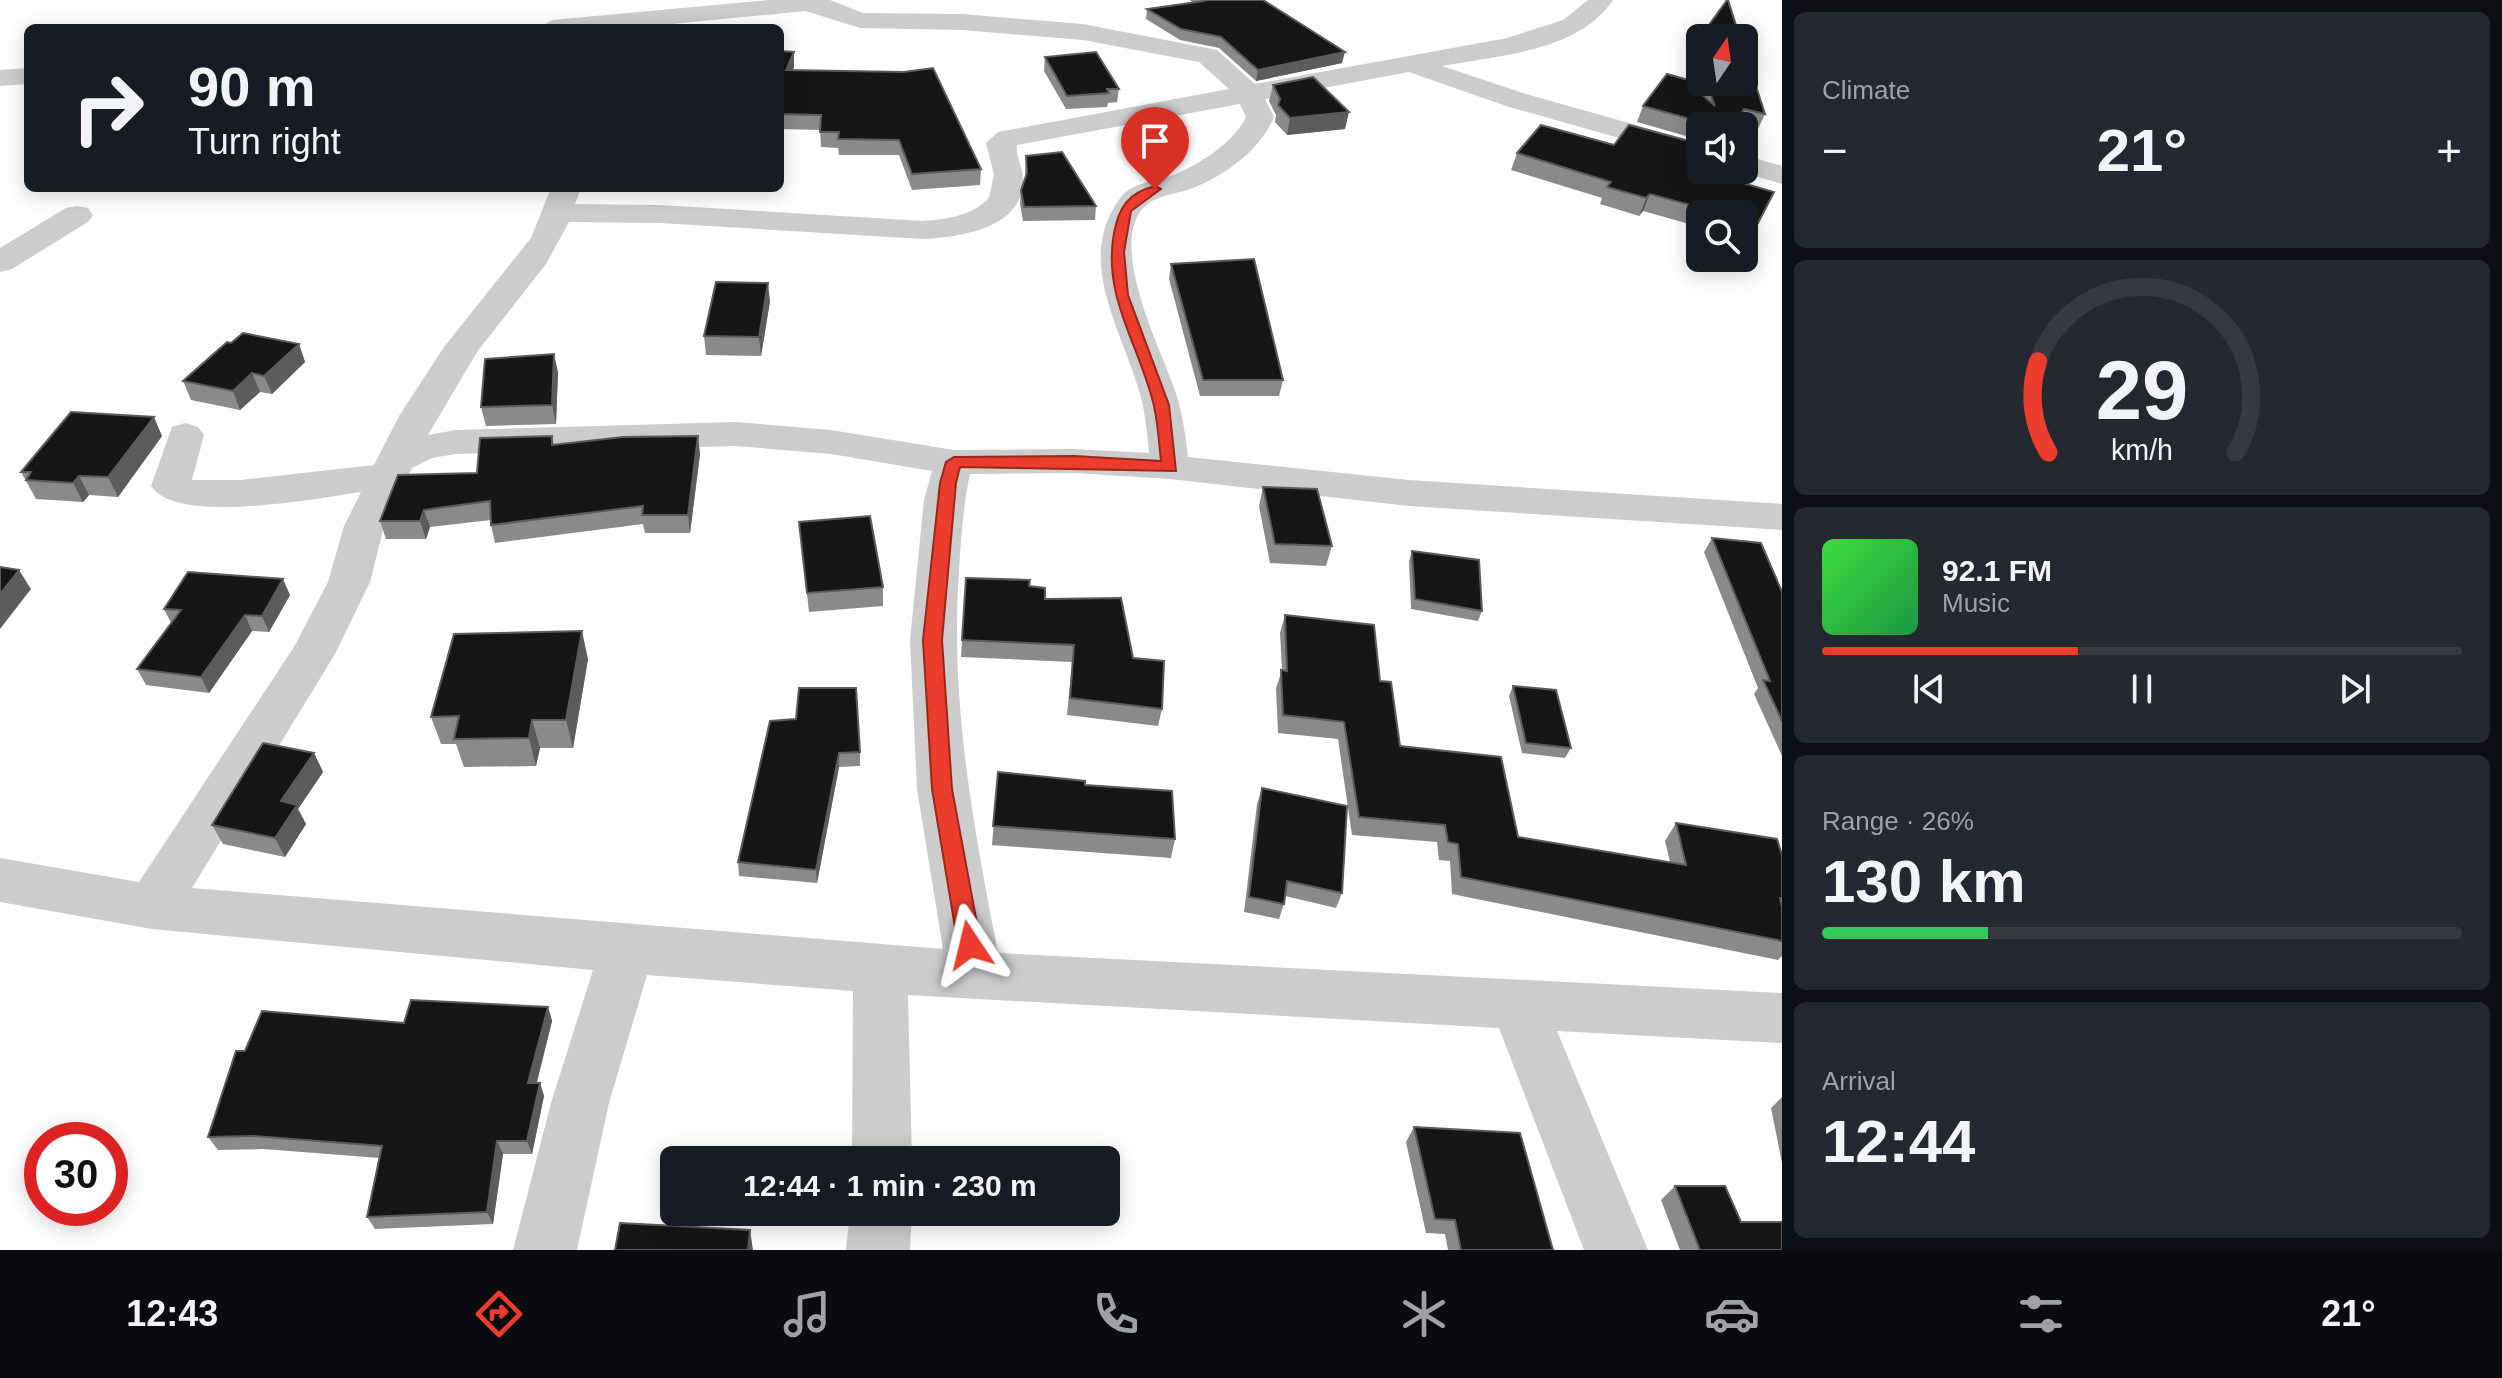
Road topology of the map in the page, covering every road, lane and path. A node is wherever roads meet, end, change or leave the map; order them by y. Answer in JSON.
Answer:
{"nodes":[{"id":1,"x":858,"y":0,"type":"edge"},
{"id":2,"x":1601,"y":0,"type":"edge"},
{"id":3,"x":824,"y":6,"type":"junction"},
{"id":4,"x":1093,"y":7,"type":"dead end"},
{"id":5,"x":638,"y":16,"type":"edge"},
{"id":6,"x":581,"y":24,"type":"edge"},
{"id":7,"x":1108,"y":35,"type":"junction"},
{"id":8,"x":1407,"y":62,"type":"junction"},
{"id":9,"x":24,"y":76,"type":"edge"},
{"id":10,"x":0,"y":78,"type":"edge"},
{"id":11,"x":1249,"y":93,"type":"junction"},
{"id":12,"x":1686,"y":148,"type":"edge"},
{"id":13,"x":1758,"y":168,"type":"edge"},
{"id":14,"x":1782,"y":175,"type":"edge"},
{"id":15,"x":561,"y":200,"type":"edge"},
{"id":16,"x":77,"y":215,"type":"dead end"},
{"id":17,"x":0,"y":262,"type":"edge"},
{"id":18,"x":185,"y":435,"type":"dead end"},
{"id":19,"x":954,"y":462,"type":"junction"},
{"id":20,"x":1170,"y":467,"type":"junction"},
{"id":21,"x":391,"y":468,"type":"junction"},
{"id":22,"x":1782,"y":517,"type":"edge"},
{"id":23,"x":0,"y":880,"type":"edge"},
{"id":24,"x":152,"y":907,"type":"junction"},
{"id":25,"x":627,"y":949,"type":"junction"},
{"id":26,"x":880,"y":968,"type":"junction"},
{"id":27,"x":975,"y":976,"type":"junction"},
{"id":28,"x":1518,"y":1006,"type":"junction"},
{"id":29,"x":1782,"y":1018,"type":"edge"},
{"id":30,"x":882,"y":1146,"type":"edge"},
{"id":31,"x":880,"y":1226,"type":"edge"},
{"id":32,"x":545,"y":1250,"type":"edge"},
{"id":33,"x":878,"y":1250,"type":"edge"},
{"id":34,"x":1616,"y":1250,"type":"edge"}],
"edges":[{"from":1,"to":3,"type":"street"},
{"from":2,"to":8,"type":"street"},
{"from":3,"to":5,"type":"street"},
{"from":3,"to":7,"type":"street"},
{"from":4,"to":7,"type":"street"},
{"from":5,"to":6,"type":"street"},
{"from":7,"to":11,"type":"street"},
{"from":8,"to":11,"type":"street"},
{"from":8,"to":12,"type":"street"},
{"from":9,"to":10,"type":"street"},
{"from":11,"to":15,"type":"street"},
{"from":11,"to":20,"type":"street"},
{"from":13,"to":14,"type":"street"},
{"from":15,"to":21,"type":"street"},
{"from":16,"to":17,"type":"street"},
{"from":18,"to":21,"type":"street"},
{"from":19,"to":20,"type":"street"},
{"from":19,"to":21,"type":"street"},
{"from":19,"to":27,"type":"street"},
{"from":20,"to":22,"type":"street"},
{"from":21,"to":24,"type":"street"},
{"from":23,"to":24,"type":"street"},
{"from":24,"to":25,"type":"street"},
{"from":25,"to":26,"type":"street"},
{"from":25,"to":32,"type":"street"},
{"from":26,"to":27,"type":"street"},
{"from":26,"to":30,"type":"street"},
{"from":27,"to":28,"type":"street"},
{"from":28,"to":29,"type":"street"},
{"from":28,"to":34,"type":"street"},
{"from":31,"to":33,"type":"street"}]}
